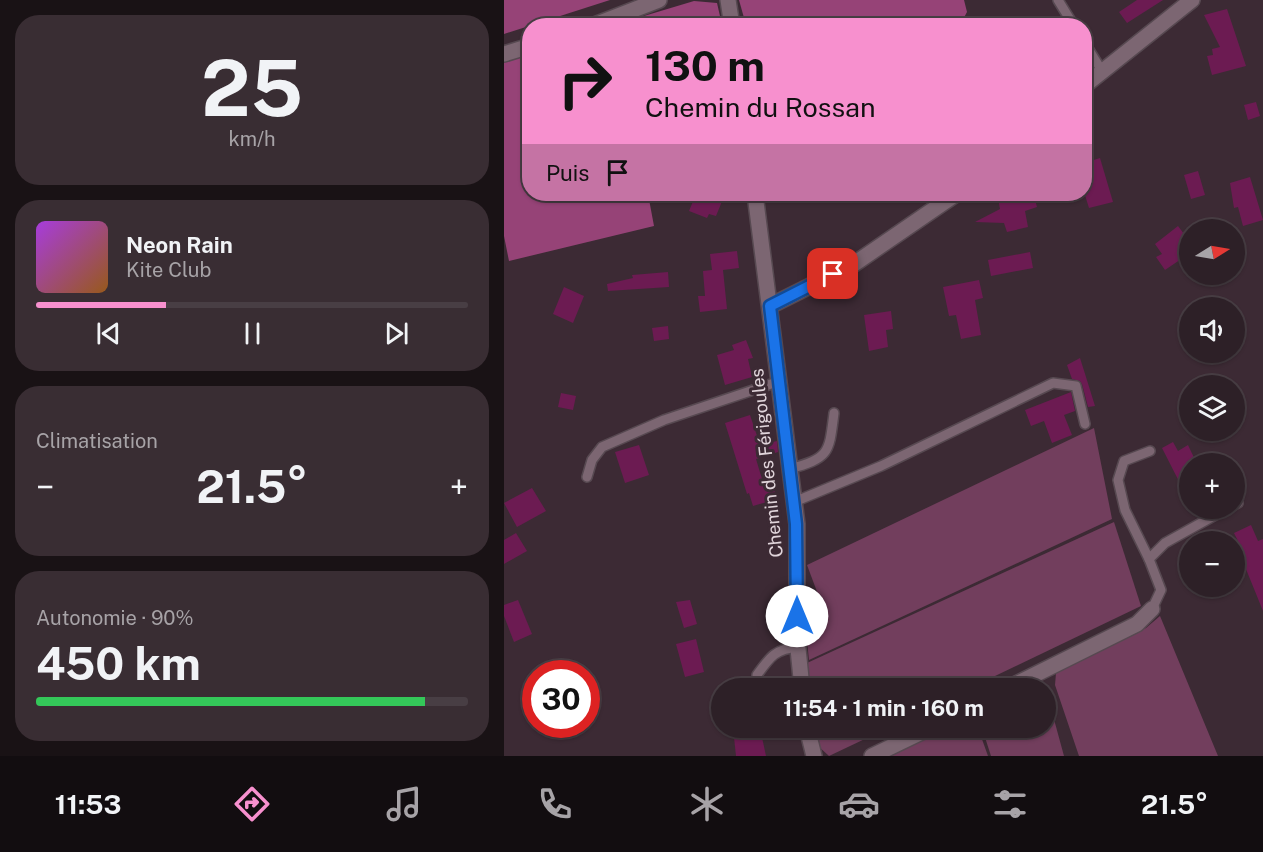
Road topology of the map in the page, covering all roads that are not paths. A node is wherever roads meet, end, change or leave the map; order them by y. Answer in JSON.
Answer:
{"nodes":[{"id":1,"x":659,"y":0,"type":"edge"},
{"id":2,"x":728,"y":0,"type":"edge"},
{"id":3,"x":1058,"y":0,"type":"edge"},
{"id":4,"x":1192,"y":0,"type":"edge"},
{"id":5,"x":613,"y":18,"type":"edge"},
{"id":6,"x":731,"y":18,"type":"edge"},
{"id":7,"x":1069,"y":18,"type":"edge"},
{"id":8,"x":522,"y":48,"type":"edge"},
{"id":9,"x":504,"y":54,"type":"edge"},
{"id":10,"x":1092,"y":55,"type":"edge"},
{"id":11,"x":1102,"y":71,"type":"junction"},
{"id":12,"x":1092,"y":79,"type":"edge"},
{"id":13,"x":756,"y":201,"type":"edge"},
{"id":14,"x":946,"y":201,"type":"edge"},
{"id":15,"x":770,"y":306,"type":"junction"},
{"id":16,"x":780,"y":381,"type":"junction"},
{"id":17,"x":834,"y":413,"type":"dead end"},
{"id":18,"x":1085,"y":424,"type":"dead end"},
{"id":19,"x":1150,"y":451,"type":"dead end"},
{"id":20,"x":789,"y":469,"type":"junction"},
{"id":21,"x":587,"y":477,"type":"dead end"},
{"id":22,"x":794,"y":502,"type":"junction"},
{"id":23,"x":1209,"y":519,"type":"edge"},
{"id":24,"x":1149,"y":559,"type":"junction"},
{"id":25,"x":1152,"y":609,"type":"joint"},
{"id":26,"x":798,"y":647,"type":"junction"},
{"id":27,"x":757,"y":675,"type":"dead end"},
{"id":28,"x":801,"y":678,"type":"edge"},
{"id":29,"x":1028,"y":678,"type":"edge"},
{"id":30,"x":810,"y":738,"type":"edge"},
{"id":31,"x":909,"y":738,"type":"edge"},
{"id":32,"x":814,"y":756,"type":"edge"},
{"id":33,"x":872,"y":756,"type":"edge"}],
"edges":[{"from":1,"to":5,"type":"street"},
{"from":2,"to":6,"type":"street"},
{"from":3,"to":7,"type":"lane"},
{"from":4,"to":11,"type":"street"},
{"from":8,"to":9,"type":"street"},
{"from":10,"to":11,"type":"lane"},
{"from":11,"to":12,"type":"street"},
{"from":13,"to":15,"type":"street","name":"Chemin des Férigoules"},
{"from":14,"to":15,"type":"street"},
{"from":15,"to":16,"type":"street","name":"Chemin des Férigoules"},
{"from":16,"to":20,"type":"street","name":"Chemin des Férigoules"},
{"from":16,"to":21,"type":"lane"},
{"from":17,"to":20,"type":"lane"},
{"from":18,"to":22,"type":"lane"},
{"from":19,"to":24,"type":"lane"},
{"from":20,"to":22,"type":"street","name":"Chemin des Férigoules"},
{"from":22,"to":26,"type":"street","name":"Chemin des Férigoules"},
{"from":23,"to":24,"type":"lane"},
{"from":24,"to":25,"type":"lane"},
{"from":25,"to":29,"type":"street"},
{"from":26,"to":27,"type":"lane"},
{"from":26,"to":28,"type":"street","name":"Chemin des Férigoules"},
{"from":30,"to":32,"type":"street"},
{"from":31,"to":33,"type":"street"}]}
